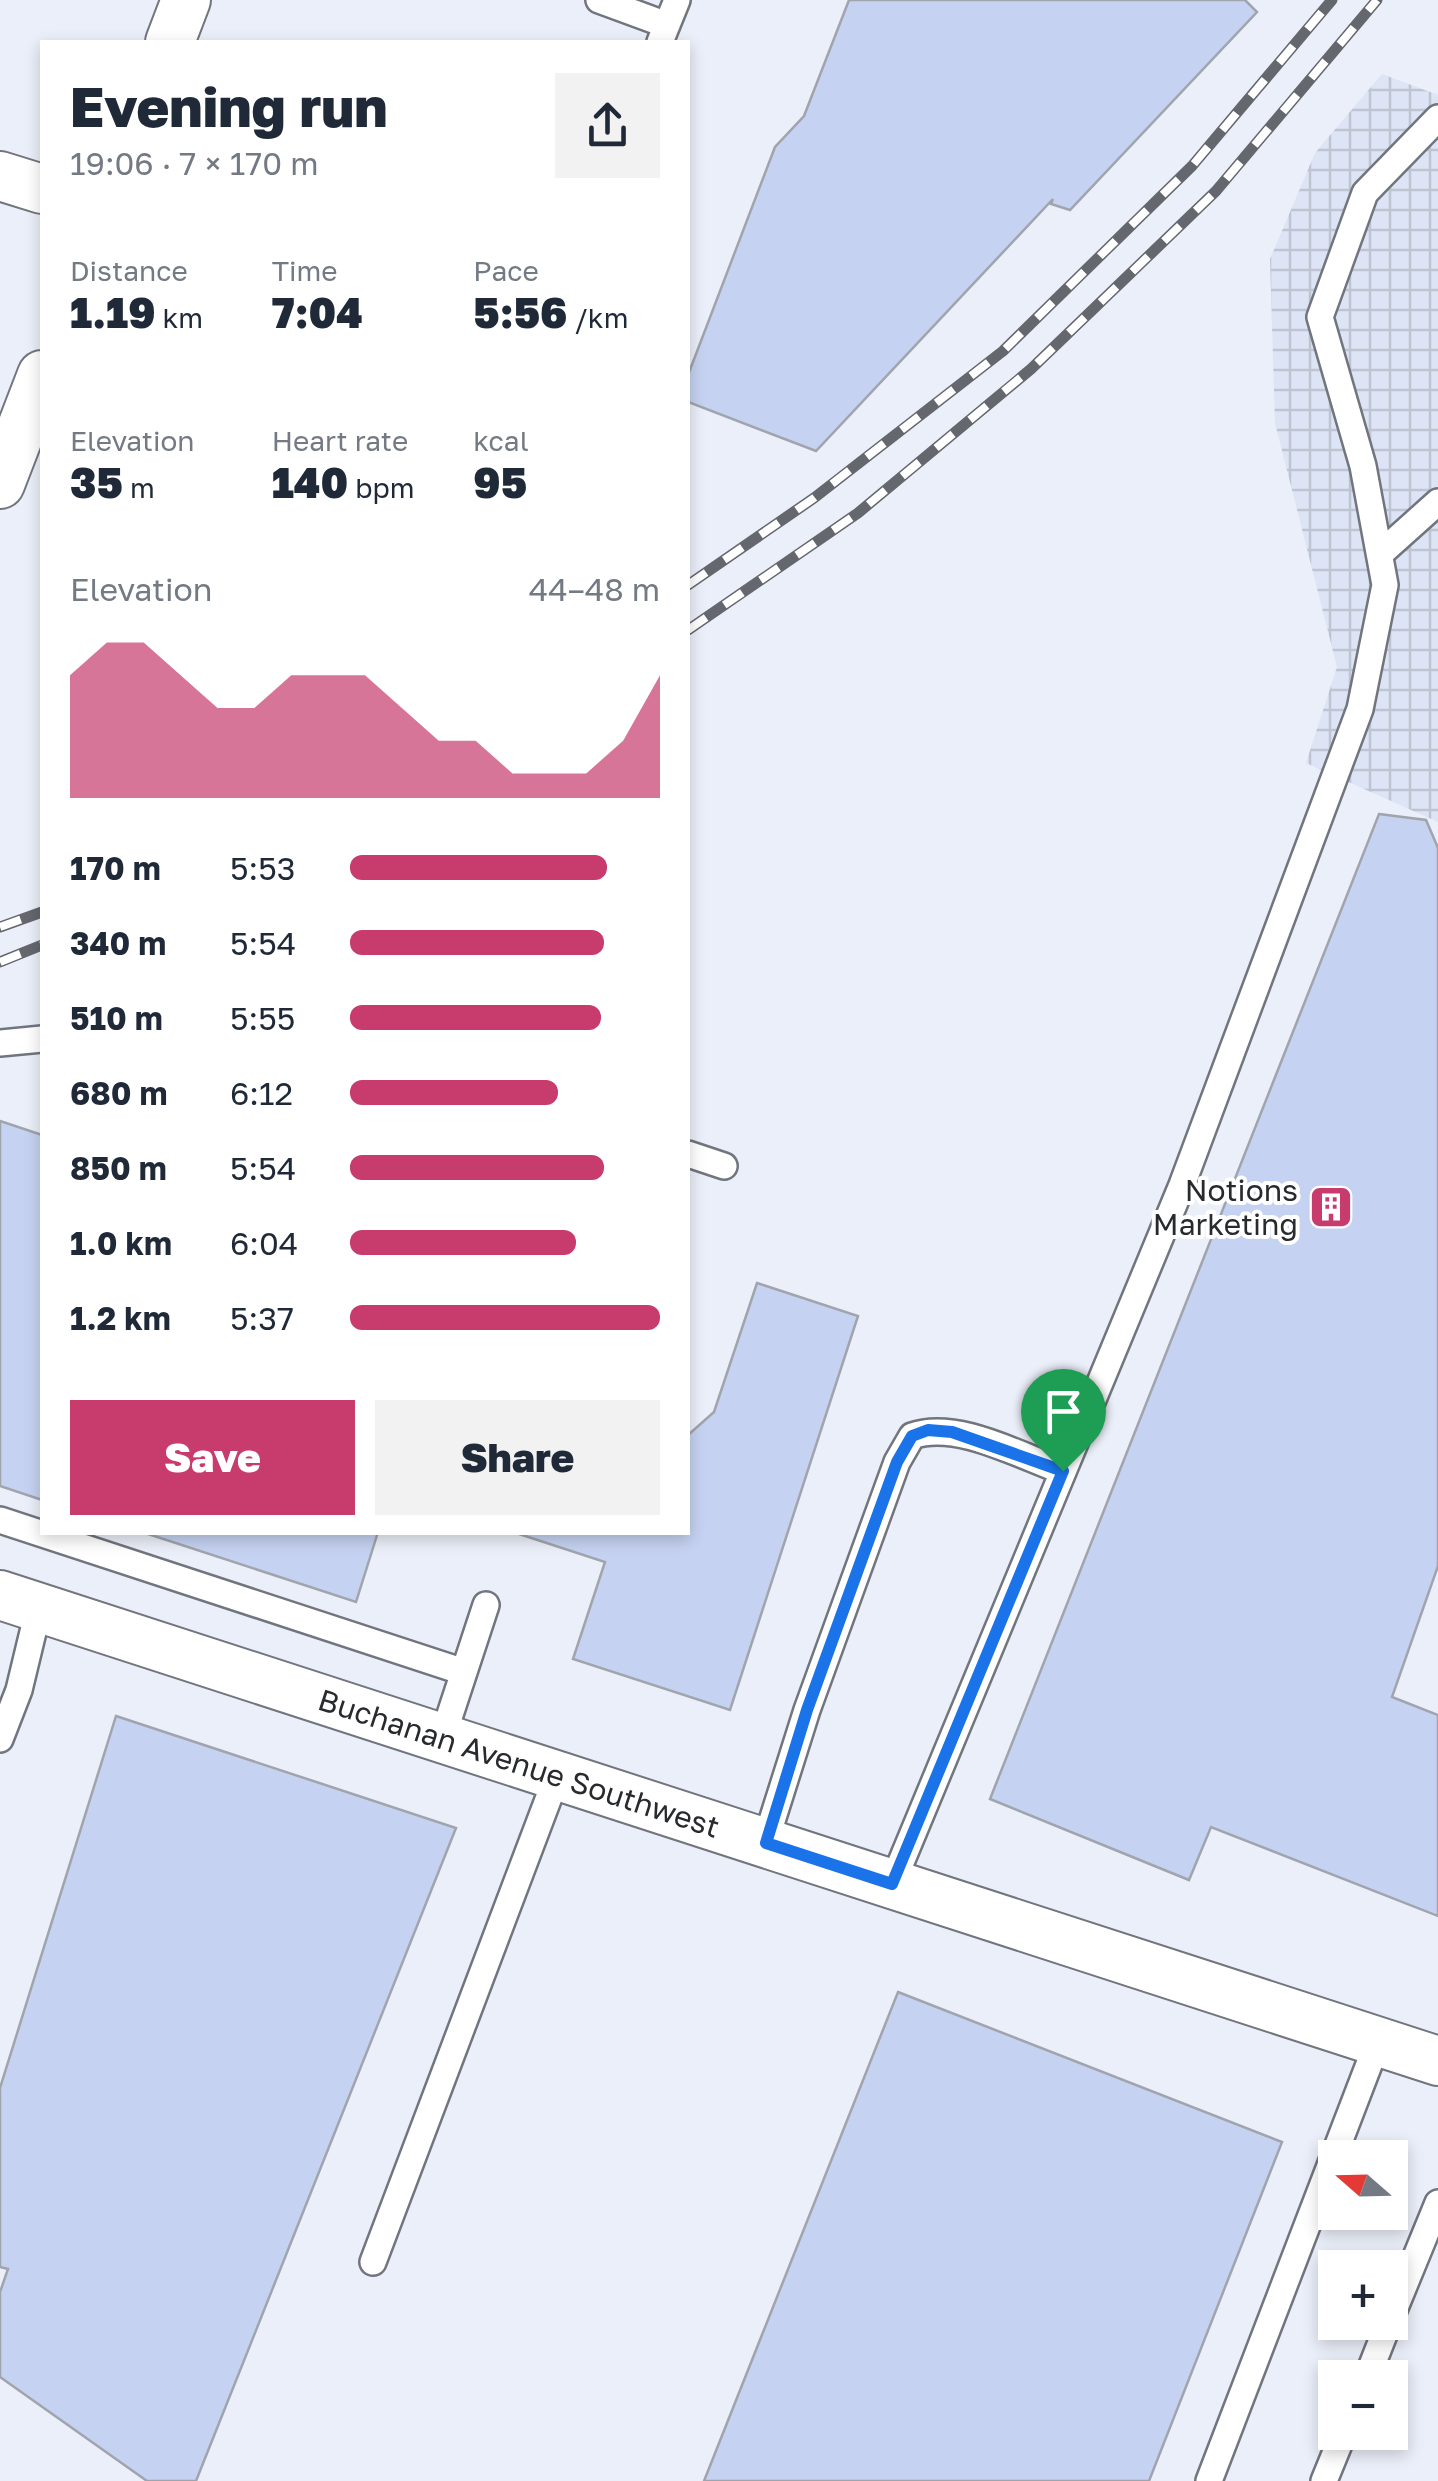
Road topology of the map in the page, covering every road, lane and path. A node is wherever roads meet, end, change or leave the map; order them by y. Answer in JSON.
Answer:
{"nodes":[{"id":1,"x":186,"y":0,"type":"edge"},
{"id":2,"x":598,"y":0,"type":"edge"},
{"id":3,"x":677,"y":0,"type":"edge"},
{"id":4,"x":663,"y":34,"type":"edge"},
{"id":5,"x":171,"y":40,"type":"edge"},
{"id":6,"x":1438,"y":118,"type":"edge"},
{"id":7,"x":0,"y":176,"type":"edge"},
{"id":8,"x":40,"y":189,"type":"edge"},
{"id":9,"x":40,"y":379,"type":"edge"},
{"id":10,"x":0,"y":484,"type":"edge"},
{"id":11,"x":1438,"y":502,"type":"edge"},
{"id":12,"x":1380,"y":554,"type":"junction"},
{"id":13,"x":40,"y":1039,"type":"edge"},
{"id":14,"x":0,"y":1043,"type":"edge"},
{"id":15,"x":690,"y":1155,"type":"edge"},
{"id":16,"x":724,"y":1166,"type":"dead end"},
{"id":17,"x":1063,"y":1471,"type":"junction"},
{"id":18,"x":0,"y":1520,"type":"edge"},
{"id":19,"x":40,"y":1533,"type":"edge"},
{"id":20,"x":46,"y":1535,"type":"edge"},
{"id":21,"x":19,"y":1601,"type":"edge"},
{"id":22,"x":486,"y":1605,"type":"dead end"},
{"id":23,"x":464,"y":1672,"type":"junction"},
{"id":24,"x":442,"y":1739,"type":"junction"},
{"id":25,"x":0,"y":1740,"type":"edge"},
{"id":26,"x":557,"y":1776,"type":"junction"},
{"id":27,"x":766,"y":1843,"type":"junction"},
{"id":28,"x":892,"y":1884,"type":"junction"},
{"id":29,"x":1378,"y":2041,"type":"junction"},
{"id":30,"x":1438,"y":2061,"type":"edge"},
{"id":31,"x":1438,"y":2203,"type":"edge"},
{"id":32,"x":373,"y":2262,"type":"dead end"},
{"id":33,"x":1408,"y":2277,"type":"edge"},
{"id":34,"x":1337,"y":2450,"type":"edge"},
{"id":35,"x":1210,"y":2481,"type":"edge"},
{"id":36,"x":1324,"y":2481,"type":"edge"}],
"edges":[{"from":1,"to":5,"type":"street"},
{"from":2,"to":4,"type":"lane"},
{"from":3,"to":4,"type":"lane"},
{"from":6,"to":12,"type":"lane"},
{"from":7,"to":8,"type":"street"},
{"from":9,"to":10,"type":"street"},
{"from":11,"to":12,"type":"lane"},
{"from":12,"to":17,"type":"lane"},
{"from":13,"to":14,"type":"lane"},
{"from":15,"to":16,"type":"lane"},
{"from":17,"to":27,"type":"lane"},
{"from":17,"to":28,"type":"lane"},
{"from":18,"to":19,"type":"lane"},
{"from":20,"to":23,"type":"lane"},
{"from":21,"to":24,"type":"street","name":"Buchanan Avenue Southwest"},
{"from":21,"to":25,"type":"lane"},
{"from":22,"to":23,"type":"lane"},
{"from":23,"to":24,"type":"lane"},
{"from":24,"to":26,"type":"street","name":"Buchanan Avenue Southwest"},
{"from":26,"to":27,"type":"street","name":"Buchanan Avenue Southwest"},
{"from":26,"to":32,"type":"lane"},
{"from":27,"to":28,"type":"street","name":"Buchanan Avenue Southwest"},
{"from":28,"to":29,"type":"street","name":"Buchanan Avenue Southwest"},
{"from":29,"to":30,"type":"street","name":"Buchanan Avenue Southwest"},
{"from":29,"to":35,"type":"lane"},
{"from":31,"to":33,"type":"lane"},
{"from":34,"to":36,"type":"lane"}]}
